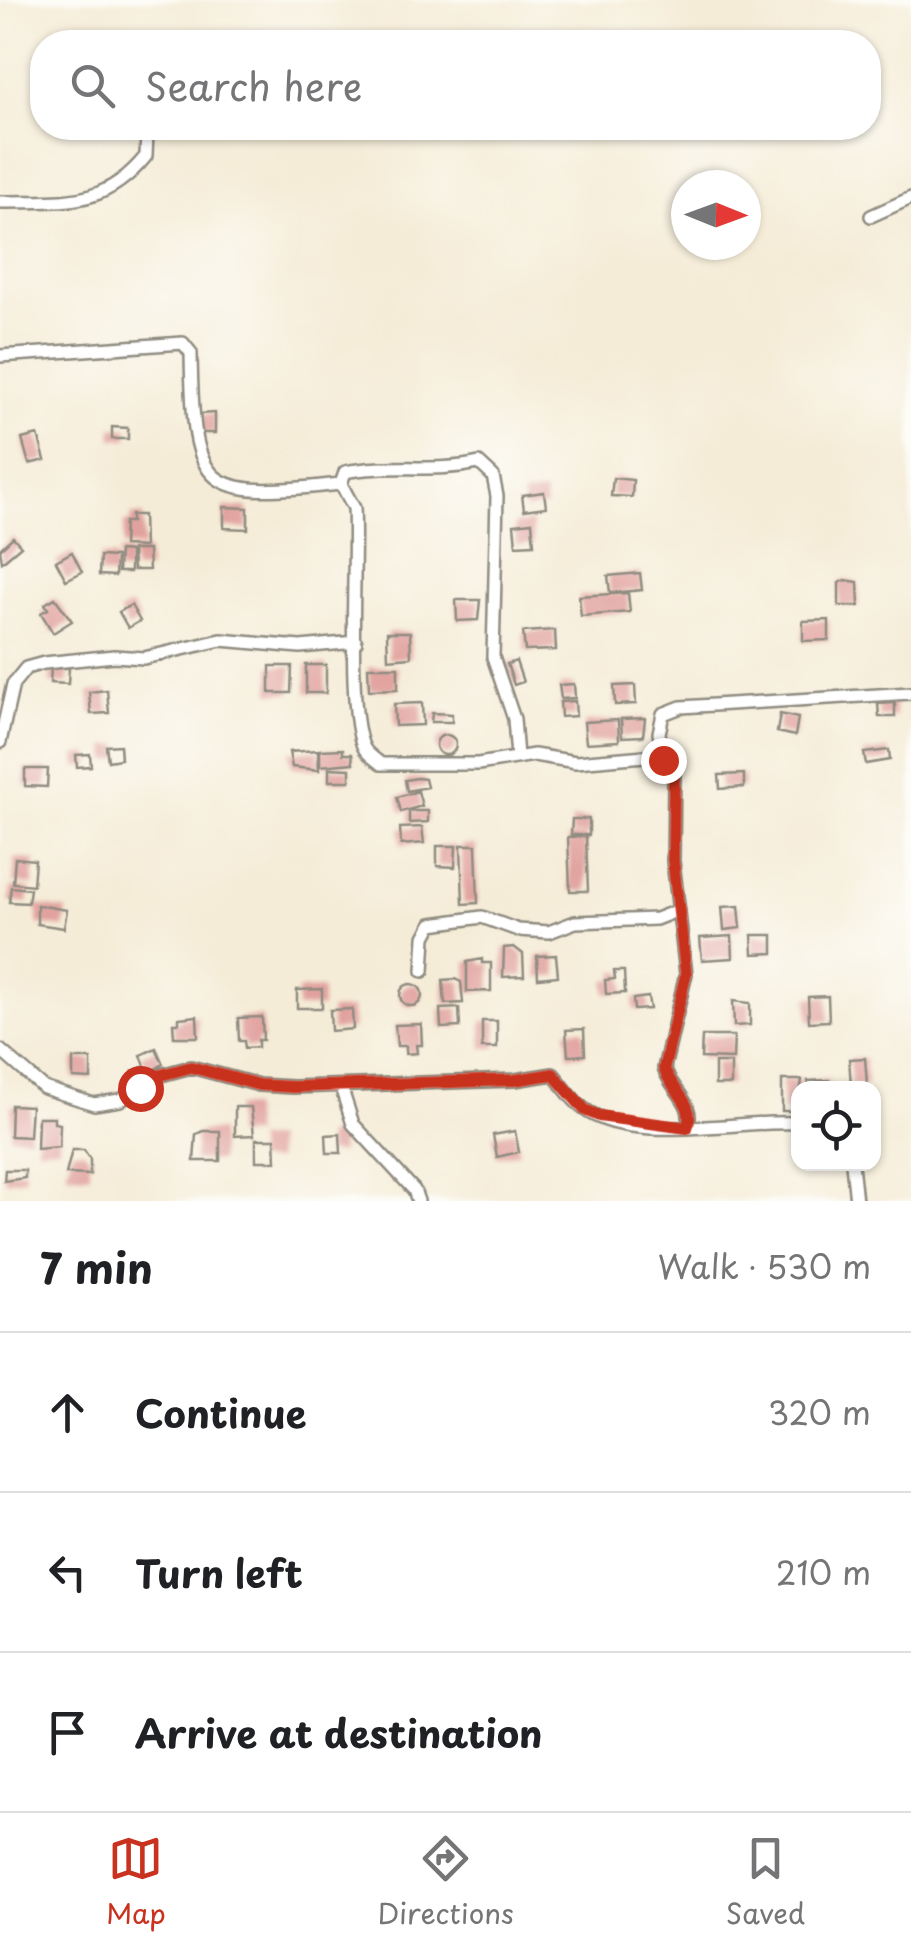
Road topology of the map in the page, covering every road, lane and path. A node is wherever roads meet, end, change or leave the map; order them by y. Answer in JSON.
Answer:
{"nodes":[{"id":1,"x":147,"y":140,"type":"edge"},
{"id":2,"x":911,"y":198,"type":"edge"},
{"id":3,"x":0,"y":202,"type":"edge"},
{"id":4,"x":871,"y":216,"type":"dead end"},
{"id":5,"x":0,"y":356,"type":"edge"},
{"id":6,"x":340,"y":484,"type":"junction"},
{"id":7,"x":356,"y":642,"type":"junction"},
{"id":8,"x":911,"y":692,"type":"edge"},
{"id":9,"x":0,"y":742,"type":"edge"},
{"id":10,"x":517,"y":758,"type":"junction"},
{"id":11,"x":663,"y":760,"type":"junction"},
{"id":12,"x":679,"y":910,"type":"junction"},
{"id":13,"x":423,"y":970,"type":"dead end"},
{"id":14,"x":0,"y":1050,"type":"edge"},
{"id":15,"x":341,"y":1087,"type":"junction"},
{"id":16,"x":791,"y":1123,"type":"edge"},
{"id":17,"x":687,"y":1128,"type":"junction"},
{"id":18,"x":853,"y":1171,"type":"edge"},
{"id":19,"x":418,"y":1201,"type":"edge"},
{"id":20,"x":856,"y":1201,"type":"edge"}],
"edges":[{"from":1,"to":3,"type":"street"},
{"from":2,"to":4,"type":"street"},
{"from":5,"to":6,"type":"street"},
{"from":6,"to":7,"type":"street"},
{"from":6,"to":10,"type":"street"},
{"from":7,"to":9,"type":"street"},
{"from":7,"to":10,"type":"street"},
{"from":8,"to":11,"type":"street"},
{"from":10,"to":11,"type":"street"},
{"from":11,"to":12,"type":"street"},
{"from":12,"to":13,"type":"street"},
{"from":12,"to":17,"type":"street"},
{"from":14,"to":15,"type":"street"},
{"from":15,"to":17,"type":"street"},
{"from":15,"to":19,"type":"street"},
{"from":16,"to":17,"type":"street"},
{"from":18,"to":20,"type":"street"}]}
